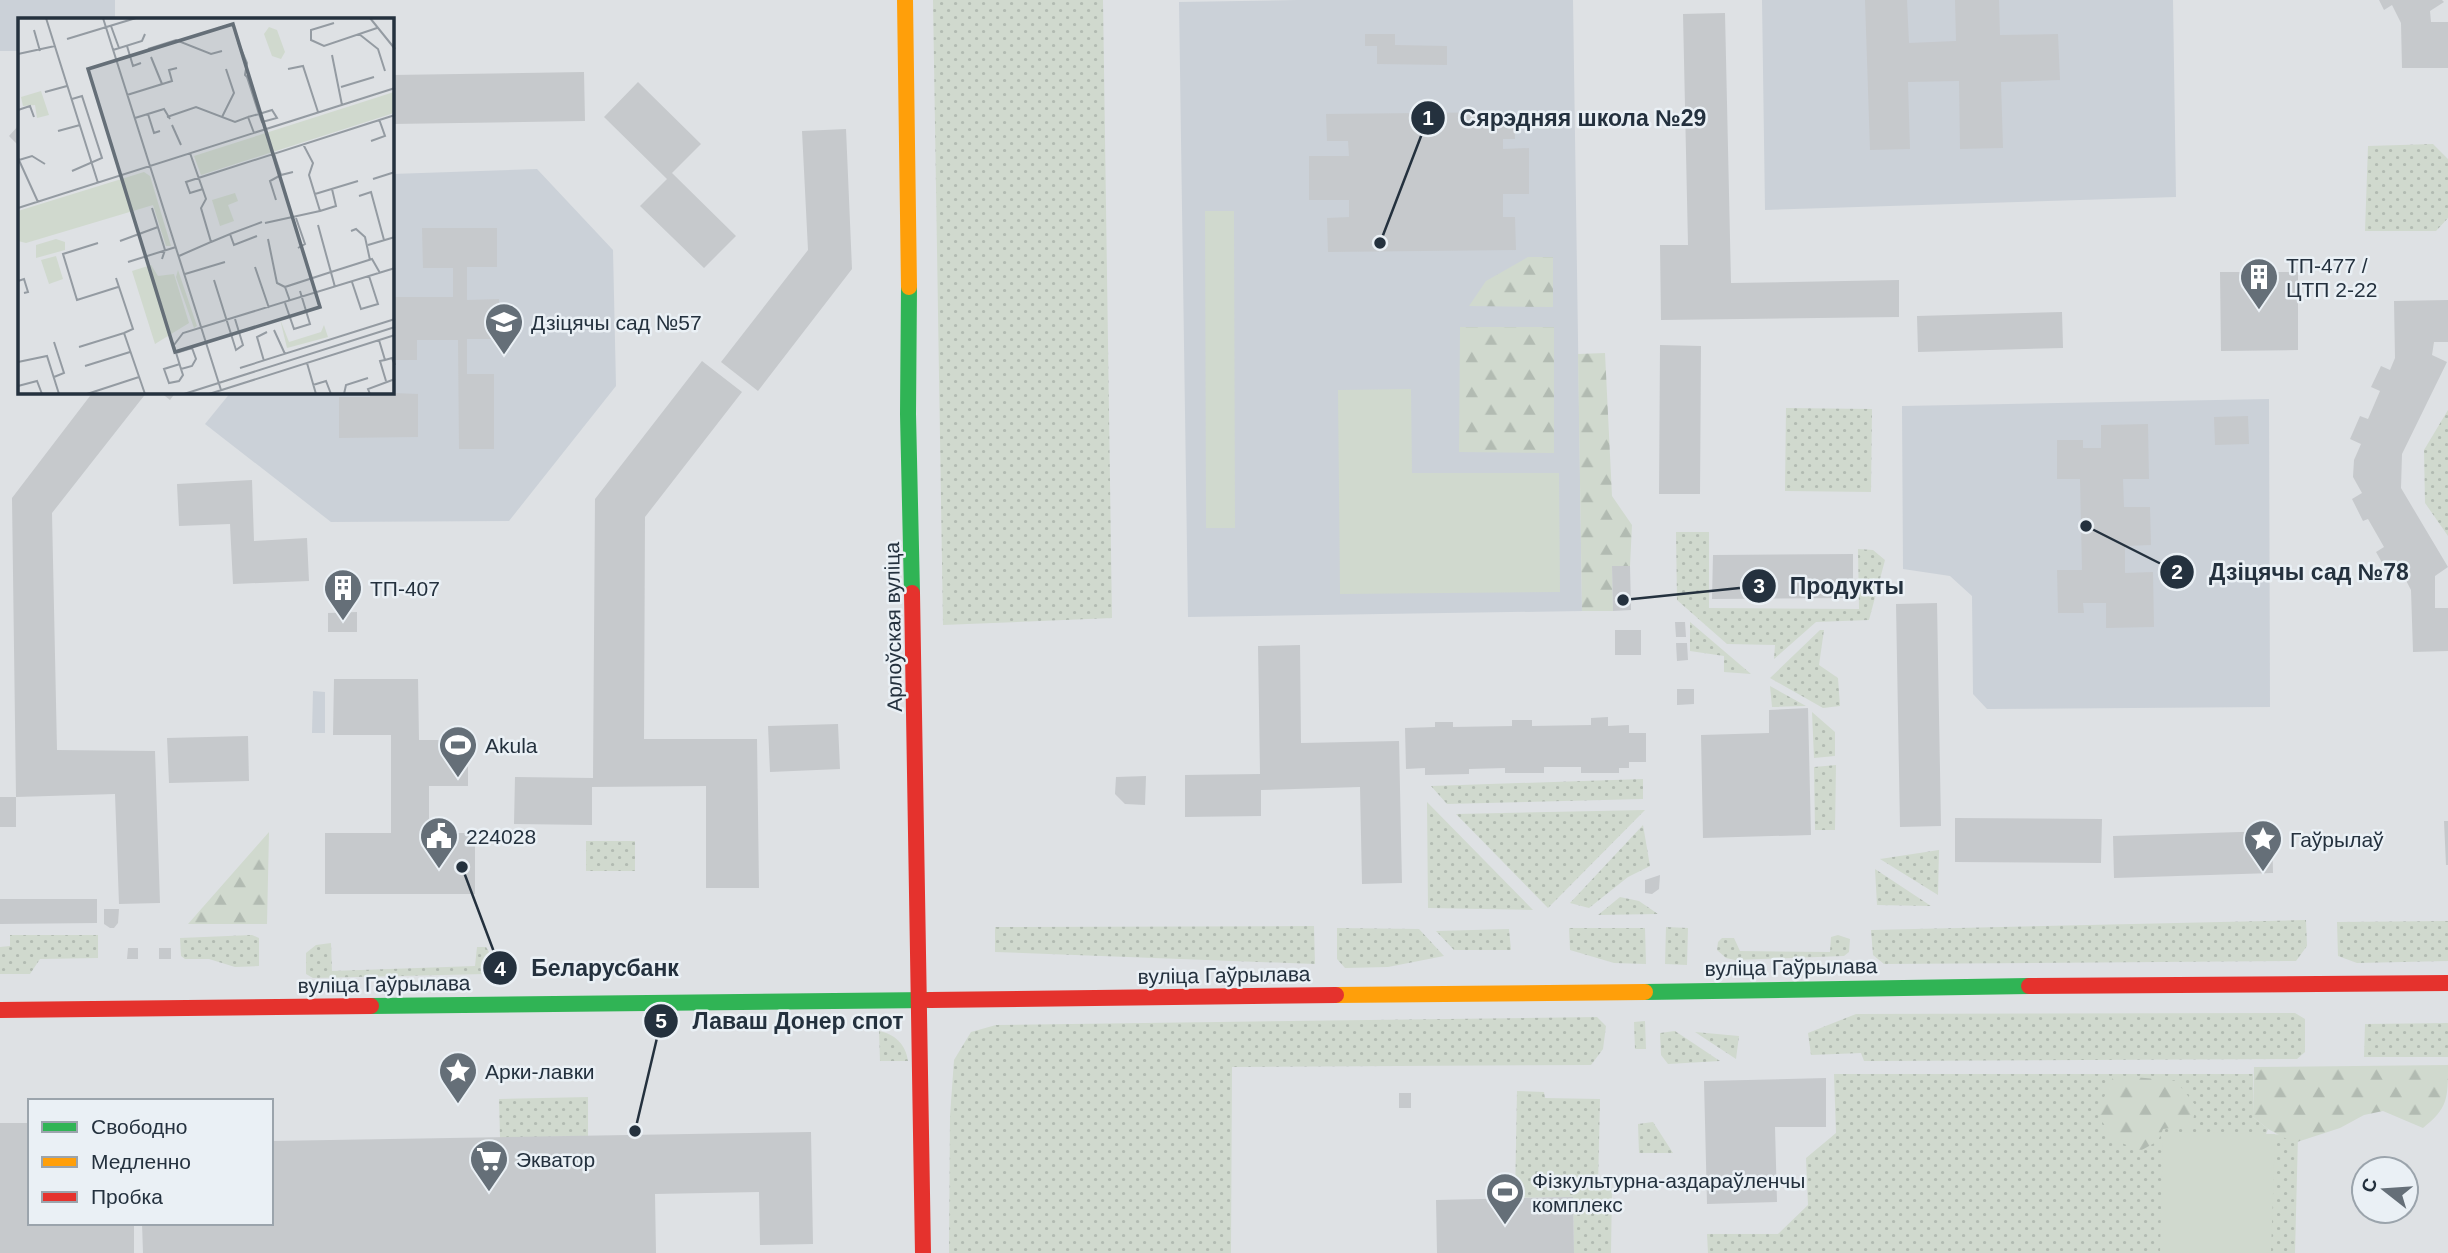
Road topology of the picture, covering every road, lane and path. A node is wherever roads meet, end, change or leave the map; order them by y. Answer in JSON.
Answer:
{"nodes":[{"id":1,"x":905,"y":0,"type":"edge"},
{"id":2,"x":2448,"y":983,"type":"edge"},
{"id":3,"x":920,"y":999,"type":"junction"},
{"id":4,"x":0,"y":1010,"type":"edge"},
{"id":5,"x":923,"y":1253,"type":"edge"}],
"edges":[{"from":1,"to":3,"type":"main road","name":"Арлоўская вуліца"},
{"from":2,"to":3,"type":"main road","name":"вуліца Гаўрылава"},
{"from":3,"to":4,"type":"main road","name":"вуліца Гаўрылава"},
{"from":3,"to":5,"type":"main road","name":"Арлоўская вуліца"}]}
